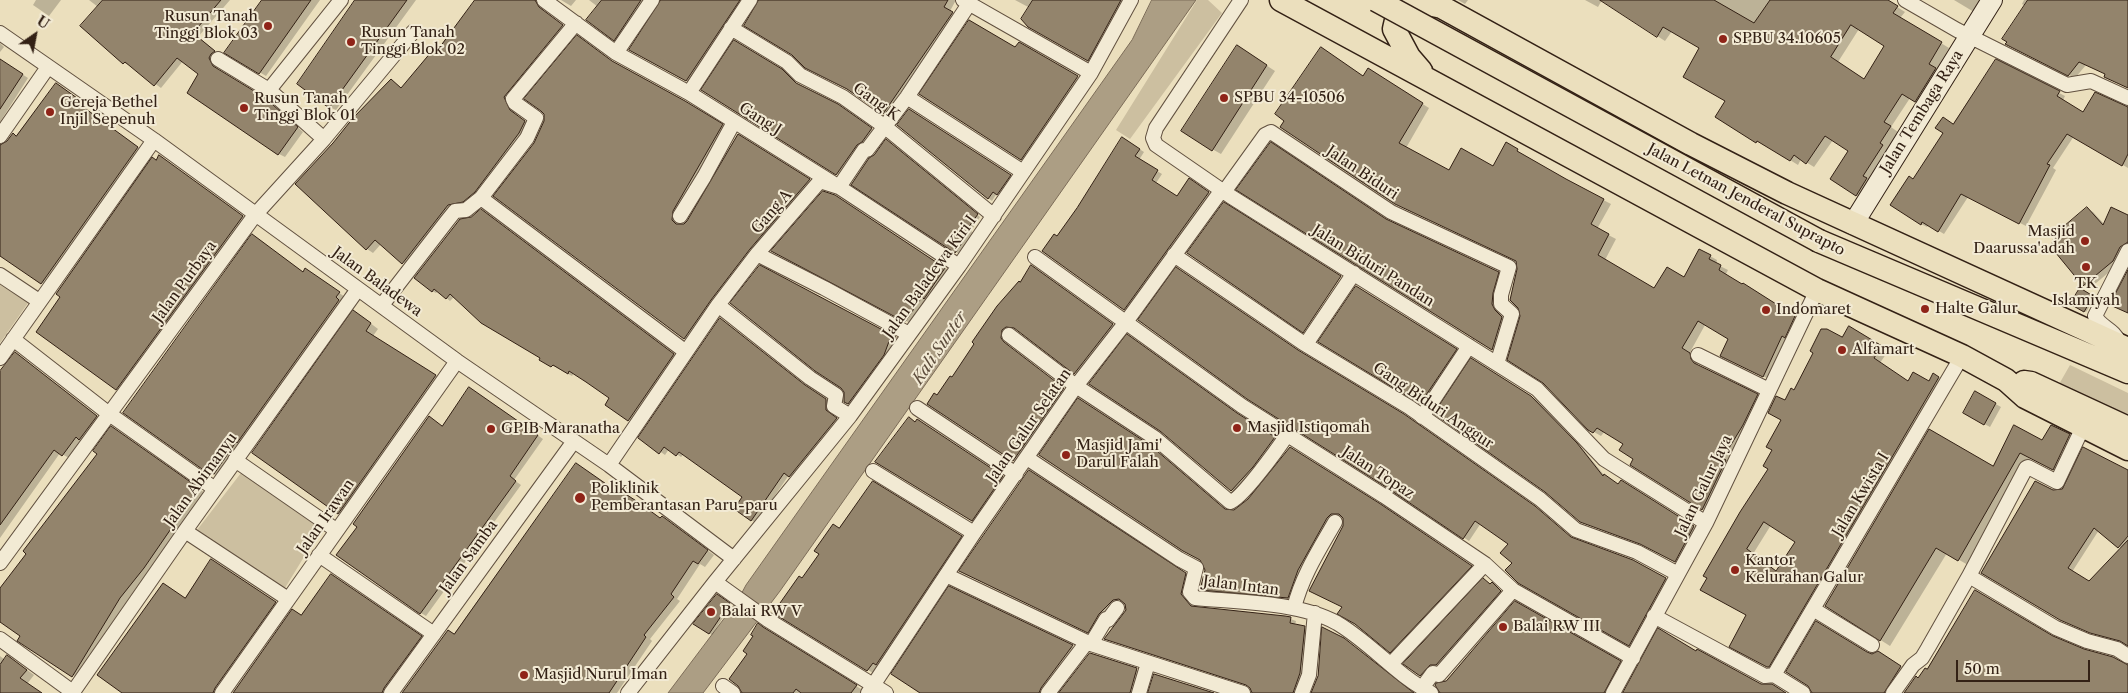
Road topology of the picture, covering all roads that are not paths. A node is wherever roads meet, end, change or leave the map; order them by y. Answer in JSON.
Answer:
{"nodes":[{"id":1,"x":341,"y":0,"type":"edge"},
{"id":2,"x":544,"y":0,"type":"edge"},
{"id":3,"x":652,"y":0,"type":"edge"},
{"id":4,"x":750,"y":0,"type":"edge"},
{"id":5,"x":1131,"y":0,"type":"edge"},
{"id":6,"x":1241,"y":0,"type":"edge"},
{"id":7,"x":1282,"y":0,"type":"edge"},
{"id":8,"x":1376,"y":0,"type":"edge"},
{"id":9,"x":1905,"y":0,"type":"edge"},
{"id":10,"x":1992,"y":0,"type":"edge"},
{"id":11,"x":966,"y":2,"type":"edge"},
{"id":12,"x":1436,"y":4,"type":"edge"},
{"id":13,"x":576,"y":23,"type":"junction"},
{"id":14,"x":731,"y":28,"type":"junction"},
{"id":15,"x":413,"y":32,"type":"dead end"},
{"id":16,"x":0,"y":33,"type":"edge"},
{"id":17,"x":1969,"y":35,"type":"junction"},
{"id":18,"x":616,"y":53,"type":"junction"},
{"id":19,"x":218,"y":59,"type":"dead end"},
{"id":20,"x":48,"y":67,"type":"junction"},
{"id":21,"x":1091,"y":73,"type":"junction"},
{"id":22,"x":1426,"y":78,"type":"junction"},
{"id":23,"x":269,"y":90,"type":"junction"},
{"id":24,"x":688,"y":93,"type":"junction"},
{"id":25,"x":907,"y":97,"type":"junction"},
{"id":26,"x":2128,"y":98,"type":"edge"},
{"id":27,"x":734,"y":122,"type":"junction"},
{"id":28,"x":884,"y":126,"type":"junction"},
{"id":29,"x":0,"y":136,"type":"edge"},
{"id":30,"x":324,"y":139,"type":"junction"},
{"id":31,"x":154,"y":140,"type":"junction"},
{"id":32,"x":1024,"y":172,"type":"junction"},
{"id":33,"x":839,"y":187,"type":"junction"},
{"id":34,"x":1223,"y":192,"type":"junction"},
{"id":35,"x":481,"y":198,"type":"junction"},
{"id":36,"x":258,"y":211,"type":"junction"},
{"id":37,"x":680,"y":216,"type":"dead end"},
{"id":38,"x":994,"y":216,"type":"junction"},
{"id":39,"x":1853,"y":224,"type":"junction"},
{"id":40,"x":2128,"y":252,"type":"edge"},
{"id":41,"x":757,"y":254,"type":"junction"},
{"id":42,"x":1174,"y":255,"type":"junction"},
{"id":43,"x":1036,"y":257,"type":"dead end"},
{"id":44,"x":959,"y":266,"type":"junction"},
{"id":45,"x":1354,"y":273,"type":"junction"},
{"id":46,"x":0,"y":275,"type":"edge"},
{"id":47,"x":358,"y":289,"type":"junction"},
{"id":48,"x":1817,"y":290,"type":"junction"},
{"id":49,"x":387,"y":298,"type":"junction"},
{"id":50,"x":39,"y":301,"type":"junction"},
{"id":51,"x":718,"y":305,"type":"junction"},
{"id":52,"x":1126,"y":322,"type":"junction"},
{"id":53,"x":909,"y":334,"type":"junction"},
{"id":54,"x":1008,"y":335,"type":"dead end"},
{"id":55,"x":13,"y":339,"type":"junction"},
{"id":56,"x":1306,"y":344,"type":"junction"},
{"id":57,"x":1469,"y":346,"type":"junction"},
{"id":58,"x":2124,"y":347,"type":"edge"},
{"id":59,"x":686,"y":352,"type":"junction"},
{"id":60,"x":1698,"y":356,"type":"dead end"},
{"id":61,"x":1962,"y":356,"type":"junction"},
{"id":62,"x":0,"y":358,"type":"edge"},
{"id":63,"x":457,"y":361,"type":"junction"},
{"id":64,"x":1498,"y":364,"type":"junction"},
{"id":65,"x":2128,"y":372,"type":"edge"},
{"id":66,"x":2006,"y":380,"type":"junction"},
{"id":67,"x":1076,"y":386,"type":"junction"},
{"id":68,"x":1769,"y":390,"type":"junction"},
{"id":69,"x":917,"y":408,"type":"dead end"},
{"id":70,"x":108,"y":413,"type":"junction"},
{"id":71,"x":850,"y":416,"type":"junction"},
{"id":72,"x":1422,"y":417,"type":"junction"},
{"id":73,"x":2083,"y":427,"type":"junction"},
{"id":74,"x":2128,"y":428,"type":"edge"},
{"id":75,"x":1288,"y":434,"type":"junction"},
{"id":76,"x":574,"y":441,"type":"junction"},
{"id":77,"x":2128,"y":448,"type":"edge"},
{"id":78,"x":1027,"y":458,"type":"junction"},
{"id":79,"x":235,"y":460,"type":"junction"},
{"id":80,"x":609,"y":465,"type":"junction"},
{"id":81,"x":873,"y":471,"type":"dead end"},
{"id":82,"x":1016,"y":474,"type":"junction"},
{"id":83,"x":215,"y":489,"type":"junction"},
{"id":84,"x":1335,"y":522,"type":"dead end"},
{"id":85,"x":1706,"y":522,"type":"junction"},
{"id":86,"x":184,"y":530,"type":"junction"},
{"id":87,"x":336,"y":530,"type":"junction"},
{"id":88,"x":974,"y":533,"type":"junction"},
{"id":89,"x":319,"y":555,"type":"junction"},
{"id":90,"x":734,"y":559,"type":"junction"},
{"id":91,"x":0,"y":563,"type":"edge"},
{"id":92,"x":1485,"y":564,"type":"junction"},
{"id":93,"x":1678,"y":574,"type":"junction"},
{"id":94,"x":946,"y":576,"type":"junction"},
{"id":95,"x":1968,"y":576,"type":"junction"},
{"id":96,"x":720,"y":586,"type":"junction"},
{"id":97,"x":1513,"y":590,"type":"junction"},
{"id":98,"x":288,"y":599,"type":"junction"},
{"id":99,"x":1117,"y":608,"type":"dead end"},
{"id":100,"x":1294,"y":608,"type":"junction"},
{"id":101,"x":1813,"y":609,"type":"junction"},
{"id":102,"x":1315,"y":613,"type":"junction"},
{"id":103,"x":1654,"y":616,"type":"junction"},
{"id":104,"x":434,"y":634,"type":"junction"},
{"id":105,"x":0,"y":639,"type":"edge"},
{"id":106,"x":1089,"y":643,"type":"junction"},
{"id":107,"x":1872,"y":645,"type":"dead end"},
{"id":108,"x":2128,"y":656,"type":"edge"},
{"id":109,"x":1633,"y":658,"type":"junction"},
{"id":110,"x":1148,"y":663,"type":"junction"},
{"id":111,"x":1391,"y":664,"type":"junction"},
{"id":112,"x":1774,"y":675,"type":"junction"},
{"id":113,"x":870,"y":689,"type":"edge"},
{"id":114,"x":1426,"y":691,"type":"edge"},
{"id":115,"x":74,"y":692,"type":"edge"},
{"id":116,"x":222,"y":693,"type":"edge"},
{"id":117,"x":391,"y":693,"type":"edge"},
{"id":118,"x":628,"y":693,"type":"edge"},
{"id":119,"x":886,"y":693,"type":"edge"},
{"id":120,"x":1048,"y":693,"type":"edge"},
{"id":121,"x":1139,"y":693,"type":"edge"},
{"id":122,"x":1243,"y":693,"type":"edge"},
{"id":123,"x":1302,"y":693,"type":"edge"},
{"id":124,"x":1613,"y":693,"type":"edge"},
{"id":125,"x":1803,"y":693,"type":"edge"},
{"id":126,"x":1893,"y":693,"type":"edge"}],
"edges":[{"from":1,"to":23,"type":"street"},
{"from":2,"to":13,"type":"street","name":"Gang J"},
{"from":3,"to":18,"type":"street"},
{"from":4,"to":14,"type":"street"},
{"from":5,"to":21,"type":"street","name":"Jalan Baladewa Kiri I"},
{"from":6,"to":34,"type":"street","name":"Jalan Biduri Pandan"},
{"from":7,"to":22,"type":"main road"},
{"from":8,"to":65,"type":"main road","name":"Jalan Letnan Jenderal Suprapto","bridge":true},
{"from":9,"to":17,"type":"street"},
{"from":10,"to":17,"type":"street","name":"Jalan Tembaga Raya"},
{"from":11,"to":21,"type":"street"},
{"from":11,"to":25,"type":"street"},
{"from":12,"to":22,"type":"main road"},
{"from":12,"to":39,"type":"main road","name":"Jalan Letnan Jenderal Suprapto"},
{"from":13,"to":18,"type":"street","name":"Gang J"},
{"from":13,"to":35,"type":"street"},
{"from":14,"to":24,"type":"street"},
{"from":14,"to":28,"type":"street","name":"Gang K"},
{"from":15,"to":30,"type":"street","name":"Jalan Purbaya"},
{"from":16,"to":20,"type":"street","name":"Jalan Baladewa"},
{"from":17,"to":26,"type":"street"},
{"from":17,"to":39,"type":"street","name":"Jalan Tembaga Raya"},
{"from":18,"to":24,"type":"street","name":"Gang J"},
{"from":19,"to":23,"type":"street"},
{"from":20,"to":29,"type":"street"},
{"from":20,"to":31,"type":"street","name":"Jalan Baladewa"},
{"from":21,"to":32,"type":"street","name":"Jalan Baladewa Kiri I"},
{"from":22,"to":48,"type":"main road"},
{"from":23,"to":30,"type":"street"},
{"from":24,"to":27,"type":"street","name":"Gang J"},
{"from":25,"to":28,"type":"street"},
{"from":25,"to":32,"type":"street"},
{"from":27,"to":33,"type":"street","name":"Gang J"},
{"from":27,"to":37,"type":"street"},
{"from":28,"to":33,"type":"street"},
{"from":28,"to":38,"type":"street","name":"Gang K"},
{"from":30,"to":36,"type":"street","name":"Jalan Purbaya"},
{"from":31,"to":36,"type":"street","name":"Jalan Baladewa"},
{"from":31,"to":50,"type":"street"},
{"from":32,"to":38,"type":"street","name":"Jalan Baladewa Kiri I"},
{"from":33,"to":41,"type":"street","name":"Gang A"},
{"from":33,"to":44,"type":"street","name":"Gang J"},
{"from":34,"to":42,"type":"street","name":"Jalan Galur Selatan"},
{"from":34,"to":45,"type":"street","name":"Jalan Biduri Pandan"},
{"from":34,"to":64,"type":"street","name":"Jalan Biduri"},
{"from":35,"to":49,"type":"street"},
{"from":35,"to":59,"type":"street"},
{"from":36,"to":47,"type":"street","name":"Jalan Baladewa"},
{"from":36,"to":70,"type":"street","name":"Jalan Purbaya"},
{"from":38,"to":44,"type":"street","name":"Jalan Baladewa Kiri I"},
{"from":39,"to":58,"type":"main road","name":"Jalan Letnan Jenderal Suprapto"},
{"from":40,"to":58,"type":"street"},
{"from":41,"to":51,"type":"street","name":"Gang A"},
{"from":41,"to":53,"type":"street"},
{"from":42,"to":52,"type":"street","name":"Jalan Galur Selatan"},
{"from":42,"to":56,"type":"street","name":"Gang Biduri Anggur"},
{"from":43,"to":52,"type":"street","name":"Jalan Topaz"},
{"from":44,"to":53,"type":"street","name":"Jalan Baladewa Kiri I"},
{"from":45,"to":56,"type":"street"},
{"from":45,"to":57,"type":"street","name":"Jalan Biduri Pandan"},
{"from":46,"to":50,"type":"street"},
{"from":47,"to":49,"type":"street","name":"Jalan Baladewa"},
{"from":47,"to":79,"type":"street","name":"Jalan Abimanyu"},
{"from":48,"to":61,"type":"main road"},
{"from":48,"to":68,"type":"street","name":"Jalan Galur Jaya"},
{"from":49,"to":63,"type":"street","name":"Jalan Baladewa"},
{"from":50,"to":55,"type":"street"},
{"from":51,"to":59,"type":"street","name":"Gang A"},
{"from":51,"to":71,"type":"street"},
{"from":52,"to":67,"type":"street","name":"Jalan Galur Selatan"},
{"from":52,"to":75,"type":"street","name":"Jalan Topaz"},
{"from":53,"to":71,"type":"street","name":"Jalan Baladewa Kiri I"},
{"from":54,"to":67,"type":"street"},
{"from":55,"to":62,"type":"street"},
{"from":55,"to":70,"type":"street"},
{"from":56,"to":72,"type":"street","name":"Gang Biduri Anggur"},
{"from":57,"to":64,"type":"street","name":"Jalan Biduri Pandan"},
{"from":57,"to":72,"type":"street"},
{"from":59,"to":80,"type":"street","name":"Gang A"},
{"from":60,"to":68,"type":"street"},
{"from":61,"to":66,"type":"main road"},
{"from":61,"to":101,"type":"street","name":"Jalan Kwista I"},
{"from":63,"to":76,"type":"street","name":"Jalan Baladewa"},
{"from":63,"to":87,"type":"street","name":"Jalan Irawan"},
{"from":64,"to":85,"type":"street","name":"Jalan Biduri Pandan"},
{"from":66,"to":73,"type":"main road"},
{"from":66,"to":74,"type":"main road"},
{"from":67,"to":75,"type":"street"},
{"from":67,"to":78,"type":"street","name":"Jalan Galur Selatan"},
{"from":68,"to":85,"type":"street","name":"Jalan Galur Jaya"},
{"from":69,"to":82,"type":"street"},
{"from":70,"to":83,"type":"street"},
{"from":70,"to":91,"type":"street","name":"Jalan Purbaya"},
{"from":71,"to":90,"type":"street","name":"Jalan Baladewa Kiri I"},
{"from":72,"to":93,"type":"street","name":"Gang Biduri Anggur"},
{"from":73,"to":77,"type":"main road"},
{"from":73,"to":95,"type":"street"},
{"from":75,"to":92,"type":"street","name":"Jalan Topaz"},
{"from":76,"to":80,"type":"street","name":"Jalan Baladewa"},
{"from":76,"to":104,"type":"street","name":"Jalan Samba"},
{"from":78,"to":82,"type":"street","name":"Jalan Galur Selatan"},
{"from":78,"to":100,"type":"street","name":"Jalan Intan"},
{"from":79,"to":83,"type":"street","name":"Jalan Abimanyu"},
{"from":79,"to":87,"type":"street"},
{"from":80,"to":90,"type":"street","name":"Jalan Baladewa"},
{"from":81,"to":88,"type":"street"},
{"from":82,"to":88,"type":"street","name":"Jalan Galur Selatan"},
{"from":83,"to":86,"type":"street","name":"Jalan Abimanyu"},
{"from":84,"to":100,"type":"street"},
{"from":85,"to":93,"type":"street","name":"Jalan Galur Jaya"},
{"from":86,"to":98,"type":"street"},
{"from":86,"to":115,"type":"street","name":"Jalan Abimanyu"},
{"from":87,"to":89,"type":"street","name":"Jalan Irawan"},
{"from":88,"to":94,"type":"street","name":"Jalan Galur Selatan"},
{"from":89,"to":98,"type":"street","name":"Jalan Irawan"},
{"from":89,"to":104,"type":"street"},
{"from":90,"to":96,"type":"street","name":"Jalan Baladewa Kiri I"},
{"from":92,"to":97,"type":"street","name":"Jalan Topaz"},
{"from":92,"to":111,"type":"street"},
{"from":93,"to":103,"type":"street","name":"Jalan Galur Jaya"},
{"from":94,"to":106,"type":"street"},
{"from":94,"to":113,"type":"street","name":"Jalan Galur Selatan"},
{"from":95,"to":108,"type":"street"},
{"from":95,"to":126,"type":"street"},
{"from":96,"to":113,"type":"street"},
{"from":96,"to":118,"type":"street","name":"Jalan Baladewa Kiri I"},
{"from":97,"to":109,"type":"street","name":"Jalan Topaz"},
{"from":97,"to":114,"type":"street"},
{"from":98,"to":116,"type":"street","name":"Jalan Irawan"},
{"from":99,"to":106,"type":"street"},
{"from":100,"to":102,"type":"street","name":"Jalan Intan"},
{"from":101,"to":107,"type":"street"},
{"from":101,"to":112,"type":"street","name":"Jalan Kwista I"},
{"from":102,"to":111,"type":"street","name":"Jalan Intan"},
{"from":102,"to":123,"type":"street"},
{"from":103,"to":109,"type":"street","name":"Jalan Galur Jaya"},
{"from":103,"to":112,"type":"street"},
{"from":104,"to":117,"type":"street","name":"Jalan Samba"},
{"from":105,"to":115,"type":"street"},
{"from":106,"to":110,"type":"street"},
{"from":106,"to":120,"type":"street"},
{"from":109,"to":124,"type":"street","name":"Jalan Galur Jaya"},
{"from":110,"to":121,"type":"street"},
{"from":110,"to":122,"type":"street"},
{"from":111,"to":114,"type":"street","name":"Jalan Intan"},
{"from":112,"to":125,"type":"street"},
{"from":113,"to":119,"type":"street"}]}
